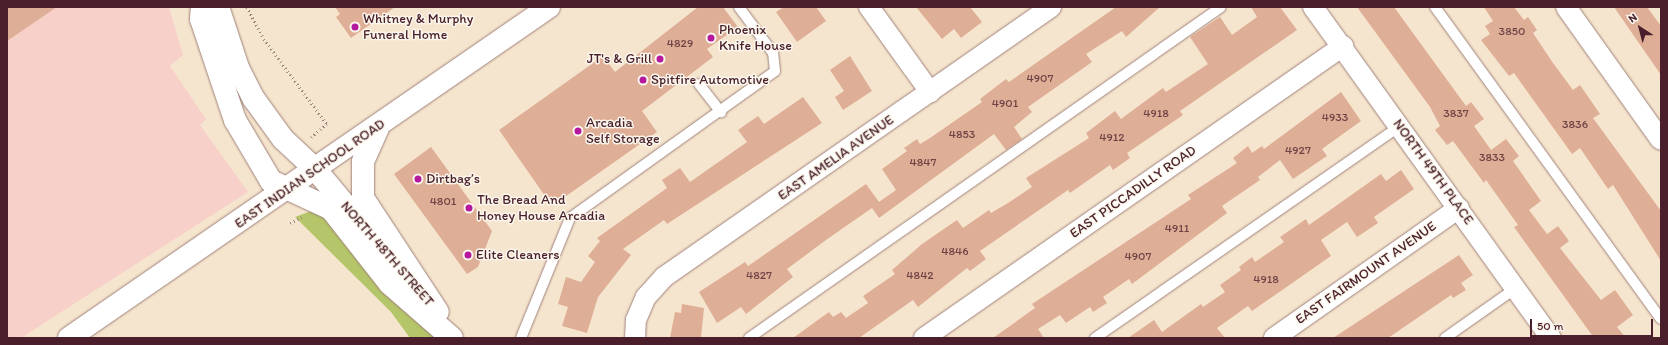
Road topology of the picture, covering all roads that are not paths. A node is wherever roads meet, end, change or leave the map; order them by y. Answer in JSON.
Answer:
{"nodes":[{"id":1,"x":202,"y":7,"type":"edge"},
{"id":2,"x":218,"y":7,"type":"edge"},
{"id":3,"x":549,"y":7,"type":"edge"},
{"id":4,"x":739,"y":7,"type":"edge"},
{"id":5,"x":869,"y":7,"type":"edge"},
{"id":6,"x":1051,"y":7,"type":"edge"},
{"id":7,"x":1221,"y":7,"type":"edge"},
{"id":8,"x":1313,"y":7,"type":"edge"},
{"id":9,"x":1435,"y":7,"type":"edge"},
{"id":10,"x":1566,"y":7,"type":"edge"},
{"id":11,"x":1343,"y":46,"type":"junction"},
{"id":12,"x":699,"y":84,"type":"dead end"},
{"id":13,"x":930,"y":92,"type":"junction"},
{"id":14,"x":721,"y":112,"type":"junction"},
{"id":15,"x":1400,"y":126,"type":"junction"},
{"id":16,"x":379,"y":127,"type":"junction"},
{"id":17,"x":1661,"y":140,"type":"edge"},
{"id":18,"x":316,"y":170,"type":"junction"},
{"id":19,"x":291,"y":188,"type":"junction"},
{"id":20,"x":1459,"y":208,"type":"junction"},
{"id":21,"x":1516,"y":288,"type":"junction"},
{"id":22,"x":438,"y":312,"type":"junction"},
{"id":23,"x":1661,"y":318,"type":"edge"},
{"id":24,"x":635,"y":329,"type":"edge"},
{"id":25,"x":69,"y":338,"type":"edge"},
{"id":26,"x":452,"y":338,"type":"edge"},
{"id":27,"x":456,"y":338,"type":"edge"},
{"id":28,"x":522,"y":338,"type":"edge"},
{"id":29,"x":749,"y":338,"type":"edge"},
{"id":30,"x":924,"y":338,"type":"edge"},
{"id":31,"x":1095,"y":338,"type":"edge"},
{"id":32,"x":1274,"y":338,"type":"edge"},
{"id":33,"x":1445,"y":338,"type":"edge"},
{"id":34,"x":1551,"y":338,"type":"edge"}],
"edges":[{"from":1,"to":19,"type":"street"},
{"from":2,"to":18,"type":"street","name":"NORTH 48TH STREET"},
{"from":3,"to":16,"type":"street","name":"EAST INDIAN SCHOOL ROAD"},
{"from":4,"to":14,"type":"lane"},
{"from":5,"to":13,"type":"street"},
{"from":6,"to":13,"type":"street","name":"EAST AMELIA AVENUE"},
{"from":7,"to":29,"type":"lane"},
{"from":8,"to":11,"type":"street","name":"NORTH 49TH PLACE"},
{"from":9,"to":23,"type":"lane"},
{"from":10,"to":17,"type":"street"},
{"from":11,"to":15,"type":"street","name":"NORTH 49TH PLACE"},
{"from":11,"to":30,"type":"street","name":"EAST PICCADILLY ROAD"},
{"from":12,"to":14,"type":"lane"},
{"from":13,"to":24,"type":"street","name":"EAST AMELIA AVENUE"},
{"from":14,"to":28,"type":"lane"},
{"from":15,"to":20,"type":"street","name":"NORTH 49TH PLACE"},
{"from":15,"to":31,"type":"lane"},
{"from":16,"to":18,"type":"street","name":"EAST INDIAN SCHOOL ROAD"},
{"from":16,"to":22,"type":"street"},
{"from":18,"to":19,"type":"street","name":"EAST INDIAN SCHOOL ROAD"},
{"from":18,"to":22,"type":"street","name":"NORTH 48TH STREET"},
{"from":19,"to":25,"type":"street","name":"EAST INDIAN SCHOOL ROAD"},
{"from":19,"to":26,"type":"street","name":"NORTH 48TH STREET"},
{"from":20,"to":21,"type":"street","name":"NORTH 49TH PLACE"},
{"from":20,"to":32,"type":"street","name":"EAST FAIRMOUNT AVENUE"},
{"from":21,"to":33,"type":"lane"},
{"from":21,"to":34,"type":"street","name":"NORTH 49TH PLACE"},
{"from":22,"to":27,"type":"street","name":"NORTH 48TH STREET"}]}
